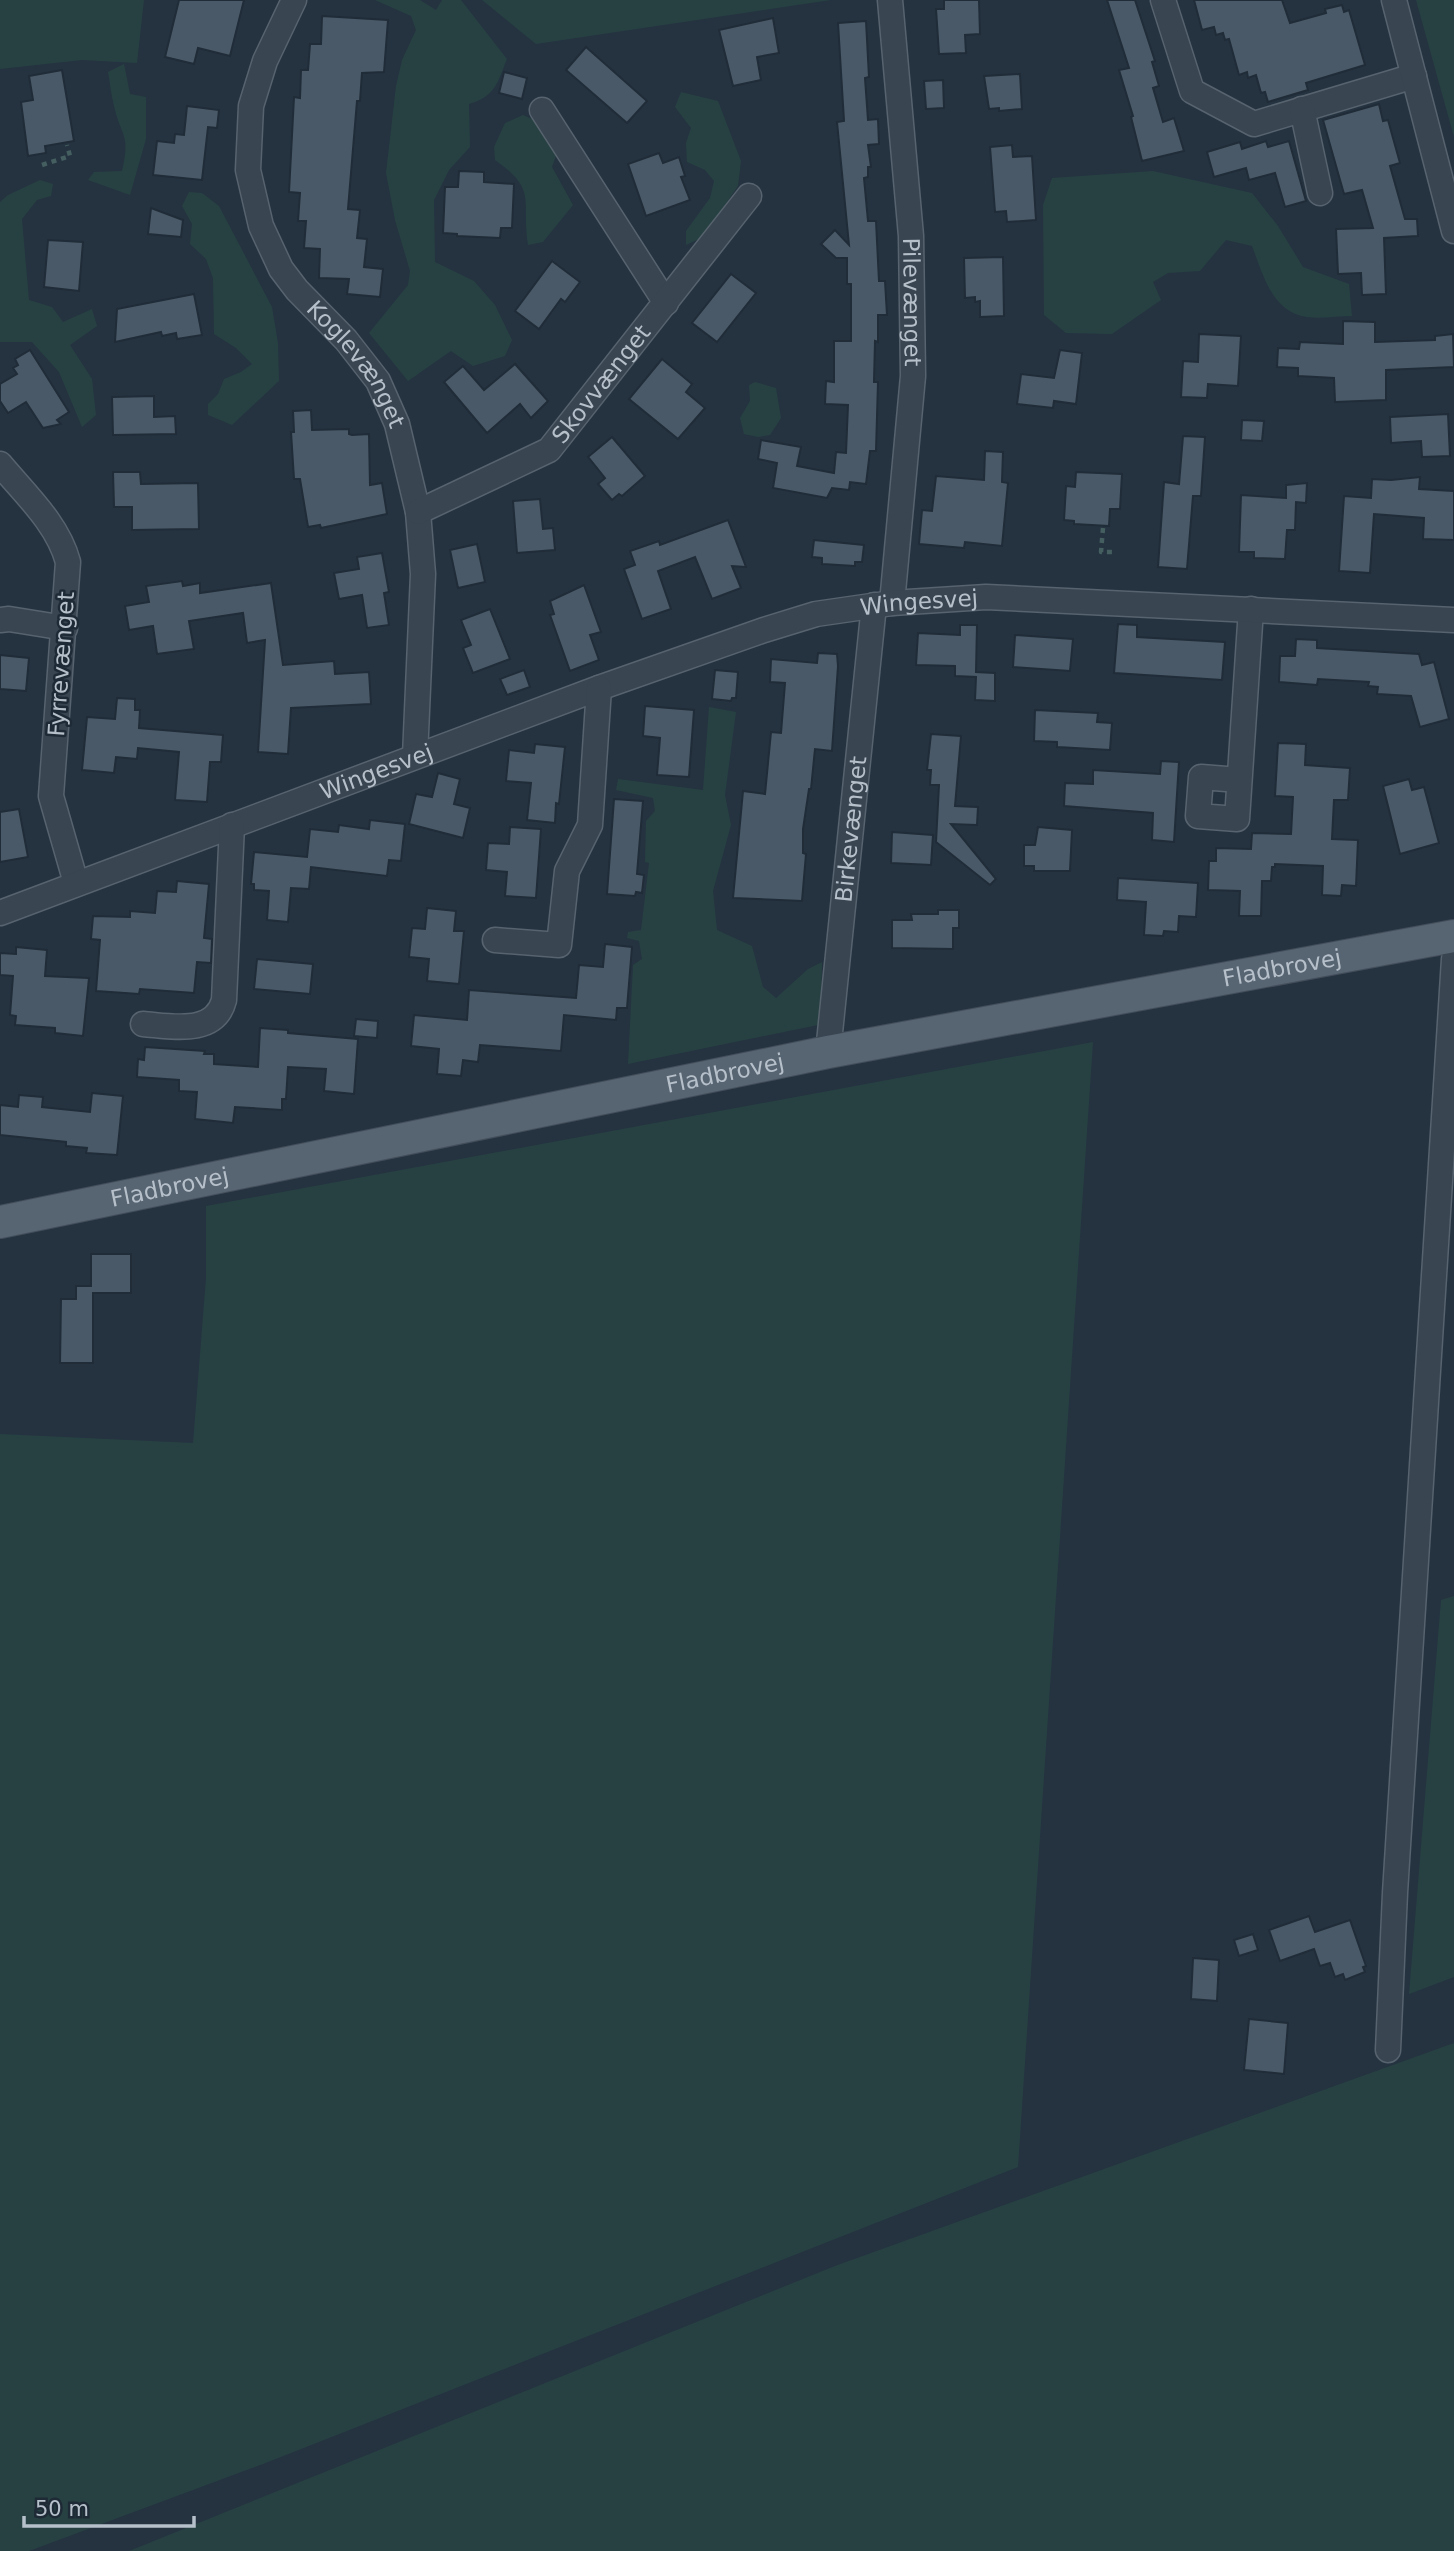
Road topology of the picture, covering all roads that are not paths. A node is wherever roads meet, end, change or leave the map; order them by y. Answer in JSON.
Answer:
{"nodes":[{"id":1,"x":294,"y":0,"type":"edge"},
{"id":2,"x":890,"y":0,"type":"edge"},
{"id":3,"x":1163,"y":0,"type":"edge"},
{"id":4,"x":1394,"y":0,"type":"edge"},
{"id":5,"x":1414,"y":76,"type":"junction"},
{"id":6,"x":1302,"y":109,"type":"junction"},
{"id":7,"x":542,"y":110,"type":"dead end"},
{"id":8,"x":1320,"y":193,"type":"dead end"},
{"id":9,"x":749,"y":196,"type":"dead end"},
{"id":10,"x":1454,"y":231,"type":"edge"},
{"id":11,"x":666,"y":303,"type":"junction"},
{"id":12,"x":0,"y":464,"type":"edge"},
{"id":13,"x":418,"y":512,"type":"junction"},
{"id":14,"x":883,"y":604,"type":"junction"},
{"id":15,"x":1251,"y":609,"type":"junction"},
{"id":16,"x":0,"y":620,"type":"edge"},
{"id":17,"x":1454,"y":620,"type":"edge"},
{"id":18,"x":65,"y":628,"type":"junction"},
{"id":19,"x":599,"y":688,"type":"junction"},
{"id":20,"x":415,"y":756,"type":"junction"},
{"id":21,"x":1240,"y":780,"type":"dead end"},
{"id":22,"x":232,"y":825,"type":"junction"},
{"id":23,"x":76,"y":883,"type":"junction"},
{"id":24,"x":0,"y":913,"type":"edge"},
{"id":25,"x":1454,"y":936,"type":"edge"},
{"id":26,"x":495,"y":940,"type":"dead end"},
{"id":27,"x":1454,"y":959,"type":"edge"},
{"id":28,"x":143,"y":1024,"type":"dead end"},
{"id":29,"x":828,"y":1052,"type":"junction"},
{"id":30,"x":0,"y":1222,"type":"edge"},
{"id":31,"x":1388,"y":2050,"type":"dead end"}],
"edges":[{"from":1,"to":13,"type":"street","name":"Koglevænget"},
{"from":2,"to":14,"type":"street","name":"Pilevænget"},
{"from":3,"to":6,"type":"street"},
{"from":4,"to":5,"type":"street"},
{"from":5,"to":6,"type":"street"},
{"from":5,"to":10,"type":"street"},
{"from":6,"to":8,"type":"street"},
{"from":7,"to":11,"type":"street","name":"Skovvænget"},
{"from":9,"to":11,"type":"street","name":"Skovvænget"},
{"from":11,"to":13,"type":"street","name":"Skovvænget"},
{"from":12,"to":18,"type":"street","name":"Fyrrevænget"},
{"from":13,"to":20,"type":"street","name":"Koglevænget"},
{"from":14,"to":15,"type":"street","name":"Wingesvej"},
{"from":14,"to":19,"type":"street","name":"Wingesvej"},
{"from":14,"to":29,"type":"street","name":"Birkevænget"},
{"from":15,"to":17,"type":"street","name":"Wingesvej"},
{"from":15,"to":21,"type":"street"},
{"from":16,"to":18,"type":"street"},
{"from":18,"to":23,"type":"street","name":"Fyrrevænget"},
{"from":19,"to":20,"type":"street","name":"Wingesvej"},
{"from":19,"to":26,"type":"street"},
{"from":20,"to":22,"type":"street","name":"Wingesvej"},
{"from":22,"to":23,"type":"street","name":"Wingesvej"},
{"from":22,"to":28,"type":"street"},
{"from":23,"to":24,"type":"street","name":"Wingesvej"},
{"from":25,"to":29,"type":"main road","name":"Fladbrovej"},
{"from":27,"to":31,"type":"street"},
{"from":29,"to":30,"type":"main road","name":"Fladbrovej"}]}
